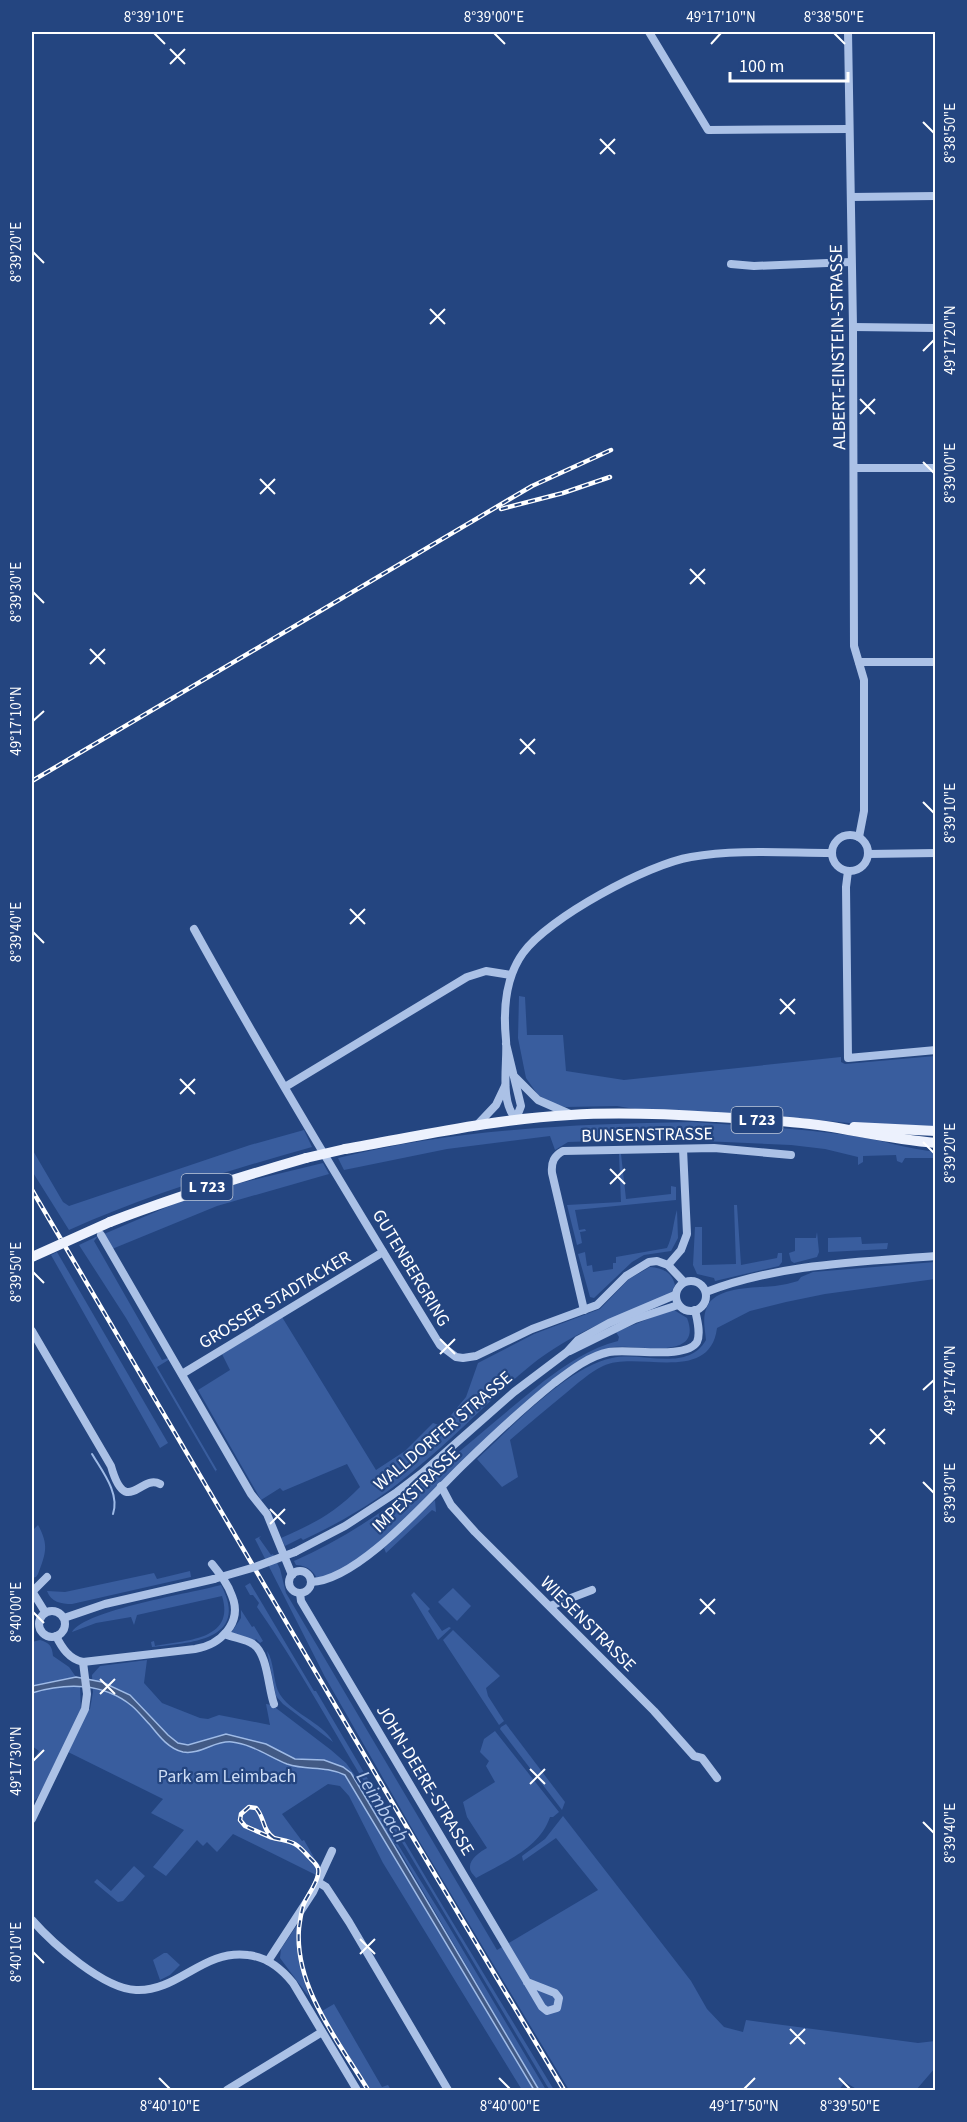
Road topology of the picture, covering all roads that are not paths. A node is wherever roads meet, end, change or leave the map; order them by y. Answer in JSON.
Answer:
{"nodes":[{"id":1,"x":650,"y":32,"type":"edge"},
{"id":2,"x":848,"y":32,"type":"edge"},
{"id":3,"x":849,"y":129,"type":"junction"},
{"id":4,"x":936,"y":196,"type":"edge"},
{"id":5,"x":851,"y":197,"type":"junction"},
{"id":6,"x":851,"y":262,"type":"junction"},
{"id":7,"x":731,"y":264,"type":"dead end"},
{"id":8,"x":853,"y":327,"type":"junction"},
{"id":9,"x":936,"y":328,"type":"edge"},
{"id":10,"x":855,"y":468,"type":"junction"},
{"id":11,"x":936,"y":468,"type":"edge"},
{"id":12,"x":859,"y":662,"type":"junction"},
{"id":13,"x":936,"y":662,"type":"edge"},
{"id":14,"x":859,"y":837,"type":"junction"},
{"id":15,"x":832,"y":853,"type":"junction"},
{"id":16,"x":936,"y":853,"type":"edge"},
{"id":17,"x":868,"y":854,"type":"junction"},
{"id":18,"x":848,"y":871,"type":"junction"},
{"id":19,"x":194,"y":929,"type":"dead end"},
{"id":20,"x":511,"y":975,"type":"junction"},
{"id":21,"x":506,"y":1044,"type":"junction"},
{"id":22,"x":936,"y":1050,"type":"edge"},
{"id":23,"x":514,"y":1076,"type":"junction"},
{"id":24,"x":506,"y":1082,"type":"junction"},
{"id":25,"x":285,"y":1087,"type":"junction"},
{"id":26,"x":571,"y":1115,"type":"junction"},
{"id":27,"x":516,"y":1119,"type":"junction"},
{"id":28,"x":476,"y":1126,"type":"junction"},
{"id":29,"x":832,"y":1127,"type":"junction"},
{"id":30,"x":936,"y":1131,"type":"edge"},
{"id":31,"x":936,"y":1143,"type":"edge"},
{"id":32,"x":682,"y":1149,"type":"junction"},
{"id":33,"x":791,"y":1155,"type":"dead end"},
{"id":34,"x":101,"y":1235,"type":"dead end"},
{"id":35,"x":383,"y":1252,"type":"junction"},
{"id":36,"x":936,"y":1256,"type":"edge"},
{"id":37,"x":32,"y":1257,"type":"edge"},
{"id":38,"x":668,"y":1265,"type":"junction"},
{"id":39,"x":684,"y":1282,"type":"junction"},
{"id":40,"x":706,"y":1292,"type":"junction"},
{"id":41,"x":675,"y":1294,"type":"junction"},
{"id":42,"x":678,"y":1305,"type":"junction"},
{"id":43,"x":584,"y":1310,"type":"junction"},
{"id":44,"x":695,"y":1310,"type":"junction"},
{"id":45,"x":32,"y":1331,"type":"edge"},
{"id":46,"x":567,"y":1352,"type":"junction"},
{"id":47,"x":182,"y":1374,"type":"junction"},
{"id":48,"x":160,"y":1484,"type":"dead end"},
{"id":49,"x":441,"y":1486,"type":"junction"},
{"id":50,"x":212,"y":1564,"type":"dead end"},
{"id":51,"x":291,"y":1575,"type":"junction"},
{"id":52,"x":47,"y":1577,"type":"dead end"},
{"id":53,"x":311,"y":1582,"type":"junction"},
{"id":54,"x":592,"y":1590,"type":"dead end"},
{"id":55,"x":32,"y":1591,"type":"edge"},
{"id":56,"x":300,"y":1593,"type":"junction"},
{"id":57,"x":550,"y":1606,"type":"junction"},
{"id":58,"x":45,"y":1612,"type":"junction"},
{"id":59,"x":64,"y":1618,"type":"junction"},
{"id":60,"x":39,"y":1629,"type":"junction"},
{"id":61,"x":32,"y":1634,"type":"edge"},
{"id":62,"x":225,"y":1634,"type":"junction"},
{"id":63,"x":56,"y":1636,"type":"junction"},
{"id":64,"x":83,"y":1662,"type":"junction"},
{"id":65,"x":274,"y":1704,"type":"dead end"},
{"id":66,"x":717,"y":1778,"type":"dead end"},
{"id":67,"x":32,"y":1820,"type":"edge"},
{"id":68,"x":332,"y":1851,"type":"dead end"},
{"id":69,"x":318,"y":1882,"type":"junction"},
{"id":70,"x":32,"y":1920,"type":"edge"},
{"id":71,"x":268,"y":1961,"type":"junction"},
{"id":72,"x":527,"y":1982,"type":"junction"},
{"id":73,"x":322,"y":2032,"type":"junction"},
{"id":74,"x":227,"y":2091,"type":"edge"},
{"id":75,"x":357,"y":2091,"type":"edge"},
{"id":76,"x":448,"y":2091,"type":"edge"}],
"edges":[{"from":1,"to":3,"type":"street"},
{"from":2,"to":3,"type":"street","name":"ALBERT-EINSTEIN-STRASSE"},
{"from":3,"to":5,"type":"street","name":"ALBERT-EINSTEIN-STRASSE"},
{"from":4,"to":5,"type":"street"},
{"from":5,"to":6,"type":"street","name":"ALBERT-EINSTEIN-STRASSE"},
{"from":6,"to":7,"type":"street"},
{"from":6,"to":8,"type":"street","name":"ALBERT-EINSTEIN-STRASSE"},
{"from":8,"to":9,"type":"street"},
{"from":8,"to":10,"type":"street","name":"ALBERT-EINSTEIN-STRASSE"},
{"from":10,"to":11,"type":"street"},
{"from":10,"to":12,"type":"street","name":"ALBERT-EINSTEIN-STRASSE"},
{"from":12,"to":13,"type":"street"},
{"from":12,"to":14,"type":"street","name":"ALBERT-EINSTEIN-STRASSE"},
{"from":14,"to":15,"type":"street"},
{"from":14,"to":17,"type":"street"},
{"from":15,"to":18,"type":"street"},
{"from":15,"to":20,"type":"street"},
{"from":16,"to":17,"type":"street"},
{"from":17,"to":18,"type":"street"},
{"from":18,"to":22,"type":"street"},
{"from":19,"to":25,"type":"street","name":"GUTENBERGRING"},
{"from":20,"to":21,"type":"street"},
{"from":20,"to":25,"type":"street"},
{"from":21,"to":23,"type":"street"},
{"from":21,"to":24,"type":"street"},
{"from":23,"to":26,"type":"street"},
{"from":23,"to":27,"type":"street"},
{"from":24,"to":27,"type":"street"},
{"from":24,"to":28,"type":"street"},
{"from":25,"to":35,"type":"street","name":"GUTENBERGRING"},
{"from":26,"to":27,"type":"main road","number":"L 723"},
{"from":26,"to":29,"type":"main road","number":"L 723"},
{"from":27,"to":28,"type":"main road","number":"L 723"},
{"from":28,"to":37,"type":"main road","number":"L 723","bridge":true},
{"from":29,"to":30,"type":"main road","number":"L 723"},
{"from":29,"to":31,"type":"main road","number":"L 723"},
{"from":32,"to":33,"type":"street","name":"BUNSENSTRASSE"},
{"from":32,"to":38,"type":"street"},
{"from":32,"to":43,"type":"street","name":"BUNSENSTRASSE"},
{"from":34,"to":47,"type":"street"},
{"from":35,"to":43,"type":"street","name":"GUTENBERGRING"},
{"from":35,"to":47,"type":"street","name":"GROSSER STADTACKER"},
{"from":36,"to":40,"type":"street"},
{"from":38,"to":39,"type":"street"},
{"from":38,"to":43,"type":"street","name":"GUTENBERGRING"},
{"from":39,"to":40,"type":"street"},
{"from":39,"to":41,"type":"street"},
{"from":40,"to":44,"type":"street"},
{"from":41,"to":42,"type":"street"},
{"from":41,"to":46,"type":"street","name":"WALLDORFER STRASSE"},
{"from":42,"to":44,"type":"street"},
{"from":42,"to":46,"type":"street","name":"WALLDORFER STRASSE"},
{"from":44,"to":49,"type":"street","name":"IMPEXSTRASSE"},
{"from":45,"to":48,"type":"street"},
{"from":46,"to":59,"type":"street","name":"WALLDORFER STRASSE","bridge":true},
{"from":47,"to":51,"type":"street"},
{"from":49,"to":53,"type":"street","name":"IMPEXSTRASSE"},
{"from":49,"to":57,"type":"street","name":"WIESENSTRASSE"},
{"from":50,"to":62,"type":"street"},
{"from":51,"to":53,"type":"street"},
{"from":51,"to":56,"type":"street"},
{"from":52,"to":55,"type":"street"},
{"from":53,"to":56,"type":"street","name":"IMPEXSTRASSE"},
{"from":54,"to":57,"type":"street"},
{"from":55,"to":58,"type":"street"},
{"from":56,"to":72,"type":"street","name":"JOHN-DEERE-STRASSE"},
{"from":57,"to":66,"type":"street","name":"WIESENSTRASSE"},
{"from":58,"to":59,"type":"street"},
{"from":58,"to":60,"type":"street"},
{"from":59,"to":63,"type":"street"},
{"from":60,"to":61,"type":"street"},
{"from":60,"to":63,"type":"street"},
{"from":62,"to":64,"type":"street"},
{"from":62,"to":65,"type":"street"},
{"from":63,"to":64,"type":"street"},
{"from":64,"to":67,"type":"street"},
{"from":68,"to":69,"type":"street"},
{"from":69,"to":71,"type":"street"},
{"from":69,"to":76,"type":"street"},
{"from":70,"to":71,"type":"street"},
{"from":71,"to":73,"type":"street"},
{"from":72,"to":72,"type":"street","name":"JOHN-DEERE-STRASSE"},
{"from":73,"to":74,"type":"street"},
{"from":73,"to":75,"type":"street"}]}
